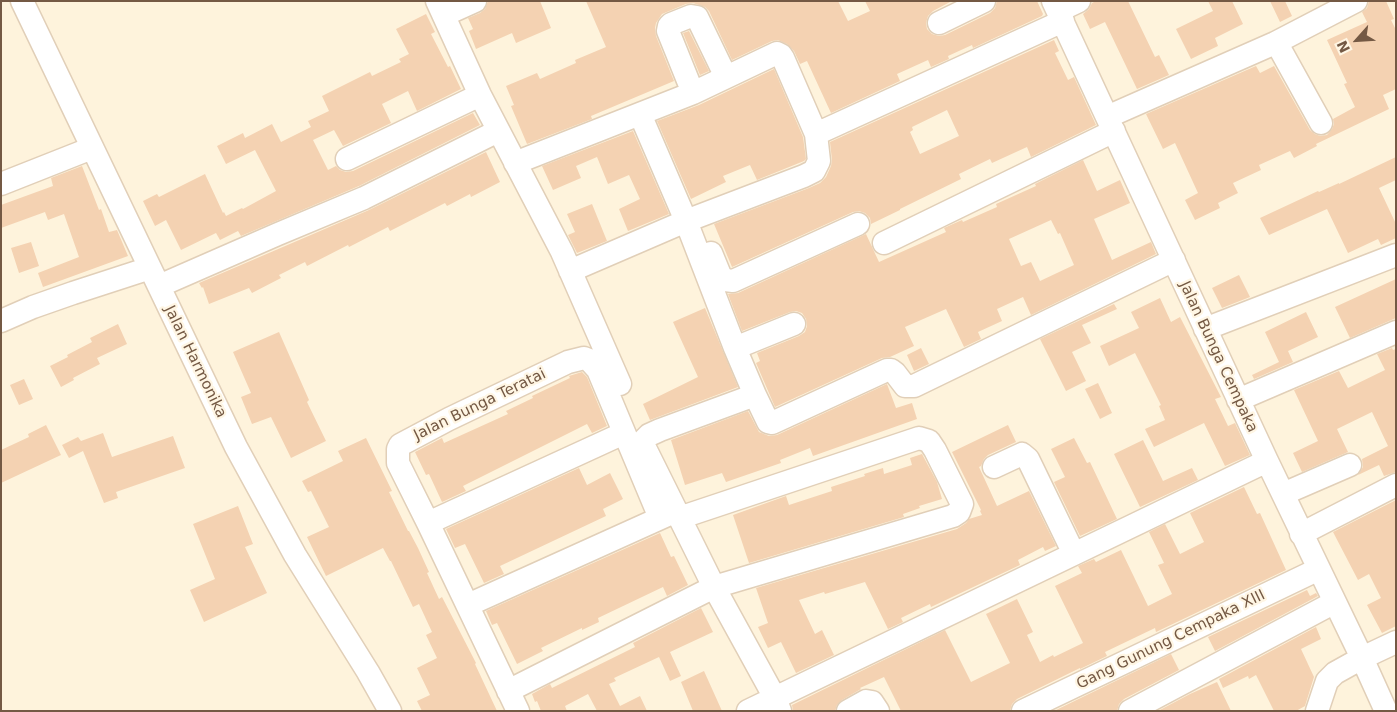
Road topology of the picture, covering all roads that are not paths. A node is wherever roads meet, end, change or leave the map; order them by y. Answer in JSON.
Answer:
{"nodes":[{"id":1,"x":22,"y":1,"type":"edge"},
{"id":2,"x":476,"y":1,"type":"edge"},
{"id":3,"x":984,"y":1,"type":"edge"},
{"id":4,"x":1079,"y":1,"type":"edge"},
{"id":5,"x":1356,"y":1,"type":"edge"},
{"id":6,"x":441,"y":8,"type":"edge"},
{"id":7,"x":1058,"y":11,"type":"edge"},
{"id":8,"x":939,"y":24,"type":"dead end"},
{"id":9,"x":1275,"y":43,"type":"junction"},
{"id":10,"x":726,"y":78,"type":"junction"},
{"id":11,"x":693,"y":92,"type":"junction"},
{"id":12,"x":480,"y":96,"type":"junction"},
{"id":13,"x":640,"y":114,"type":"junction"},
{"id":14,"x":1321,"y":123,"type":"dead end"},
{"id":15,"x":1111,"y":124,"type":"junction"},
{"id":16,"x":498,"y":131,"type":"junction"},
{"id":17,"x":816,"y":134,"type":"junction"},
{"id":18,"x":92,"y":148,"type":"junction"},
{"id":19,"x":347,"y":158,"type":"dead end"},
{"id":20,"x":515,"y":163,"type":"junction"},
{"id":21,"x":1,"y":184,"type":"edge"},
{"id":22,"x":691,"y":220,"type":"junction"},
{"id":23,"x":858,"y":224,"type":"dead end"},
{"id":24,"x":884,"y":243,"type":"dead end"},
{"id":25,"x":1396,"y":255,"type":"edge"},
{"id":26,"x":1174,"y":260,"type":"junction"},
{"id":27,"x":570,"y":271,"type":"junction"},
{"id":28,"x":155,"y":277,"type":"junction"},
{"id":29,"x":1,"y":321,"type":"edge"},
{"id":30,"x":794,"y":324,"type":"dead end"},
{"id":31,"x":1205,"y":329,"type":"junction"},
{"id":32,"x":1396,"y":332,"type":"edge"},
{"id":33,"x":735,"y":348,"type":"junction"},
{"id":34,"x":755,"y":395,"type":"junction"},
{"id":35,"x":1238,"y":400,"type":"junction"},
{"id":36,"x":634,"y":436,"type":"junction"},
{"id":37,"x":1267,"y":461,"type":"junction"},
{"id":38,"x":1350,"y":465,"type":"dead end"},
{"id":39,"x":994,"y":468,"type":"dead end"},
{"id":40,"x":1396,"y":485,"type":"edge"},
{"id":41,"x":1283,"y":494,"type":"junction"},
{"id":42,"x":672,"y":516,"type":"junction"},
{"id":43,"x":428,"y":523,"type":"junction"},
{"id":44,"x":1301,"y":534,"type":"junction"},
{"id":45,"x":1074,"y":554,"type":"junction"},
{"id":46,"x":1319,"y":569,"type":"junction"},
{"id":47,"x":714,"y":587,"type":"junction"},
{"id":48,"x":1335,"y":602,"type":"junction"},
{"id":49,"x":468,"y":605,"type":"junction"},
{"id":50,"x":1396,"y":642,"type":"edge"},
{"id":51,"x":1362,"y":658,"type":"junction"},
{"id":52,"x":508,"y":691,"type":"junction"},
{"id":53,"x":778,"y":704,"type":"edge"},
{"id":54,"x":390,"y":711,"type":"edge"},
{"id":55,"x":518,"y":711,"type":"edge"},
{"id":56,"x":748,"y":711,"type":"edge"},
{"id":57,"x":848,"y":711,"type":"edge"},
{"id":58,"x":878,"y":711,"type":"edge"},
{"id":59,"x":1024,"y":711,"type":"edge"},
{"id":60,"x":1130,"y":711,"type":"edge"},
{"id":61,"x":1317,"y":711,"type":"edge"},
{"id":62,"x":1386,"y":711,"type":"edge"}],
"edges":[{"from":1,"to":18,"type":"street","name":"Jalan Harmonika"},
{"from":2,"to":6,"type":"street"},
{"from":3,"to":8,"type":"street"},
{"from":4,"to":7,"type":"street"},
{"from":5,"to":9,"type":"street"},
{"from":6,"to":12,"type":"street"},
{"from":7,"to":15,"type":"street","name":"Jalan Bunga Cempaka"},
{"from":7,"to":17,"type":"street"},
{"from":9,"to":14,"type":"street"},
{"from":9,"to":15,"type":"street"},
{"from":10,"to":11,"type":"street"},
{"from":10,"to":11,"type":"street"},
{"from":10,"to":17,"type":"street"},
{"from":11,"to":13,"type":"street"},
{"from":12,"to":16,"type":"street"},
{"from":12,"to":19,"type":"street"},
{"from":13,"to":20,"type":"street"},
{"from":13,"to":22,"type":"street"},
{"from":15,"to":24,"type":"street"},
{"from":15,"to":26,"type":"street","name":"Jalan Bunga Cempaka"},
{"from":16,"to":20,"type":"street"},
{"from":16,"to":28,"type":"street"},
{"from":17,"to":22,"type":"street"},
{"from":18,"to":21,"type":"street"},
{"from":18,"to":28,"type":"street","name":"Jalan Harmonika"},
{"from":20,"to":27,"type":"street"},
{"from":22,"to":23,"type":"street"},
{"from":22,"to":27,"type":"street"},
{"from":22,"to":33,"type":"street"},
{"from":25,"to":31,"type":"street"},
{"from":26,"to":31,"type":"street","name":"Jalan Bunga Cempaka"},
{"from":26,"to":34,"type":"street"},
{"from":27,"to":36,"type":"street"},
{"from":28,"to":29,"type":"street"},
{"from":28,"to":54,"type":"street","name":"Jalan Harmonika"},
{"from":30,"to":33,"type":"street"},
{"from":31,"to":35,"type":"street","name":"Jalan Bunga Cempaka"},
{"from":32,"to":35,"type":"street"},
{"from":33,"to":34,"type":"street"},
{"from":34,"to":36,"type":"street"},
{"from":35,"to":37,"type":"street","name":"Jalan Bunga Cempaka"},
{"from":36,"to":42,"type":"street","name":"Jalan Bunga Teratai"},
{"from":36,"to":43,"type":"street"},
{"from":36,"to":43,"type":"street","name":"Jalan Bunga Teratai"},
{"from":37,"to":41,"type":"street","name":"Jalan Bunga Cempaka"},
{"from":37,"to":45,"type":"street"},
{"from":38,"to":41,"type":"street"},
{"from":39,"to":45,"type":"street"},
{"from":40,"to":44,"type":"street"},
{"from":41,"to":44,"type":"street","name":"Jalan Bunga Cempaka"},
{"from":42,"to":47,"type":"street","name":"Jalan Bunga Teratai"},
{"from":42,"to":47,"type":"street"},
{"from":42,"to":49,"type":"street"},
{"from":43,"to":49,"type":"street","name":"Jalan Bunga Teratai"},
{"from":44,"to":46,"type":"street","name":"Jalan Bunga Cempaka"},
{"from":45,"to":53,"type":"street"},
{"from":46,"to":48,"type":"street","name":"Jalan Bunga Cempaka"},
{"from":46,"to":59,"type":"street","name":"Gang Gunung Cempaka XIII"},
{"from":47,"to":52,"type":"street"},
{"from":47,"to":53,"type":"street","name":"Jalan Bunga Teratai"},
{"from":48,"to":51,"type":"street","name":"Jalan Bunga Cempaka"},
{"from":48,"to":60,"type":"street"},
{"from":49,"to":52,"type":"street","name":"Jalan Bunga Teratai"},
{"from":50,"to":51,"type":"street"},
{"from":51,"to":61,"type":"street"},
{"from":51,"to":62,"type":"street","name":"Jalan Bunga Cempaka"},
{"from":52,"to":55,"type":"street","name":"Jalan Bunga Teratai"},
{"from":53,"to":56,"type":"street"},
{"from":57,"to":58,"type":"street"}]}
